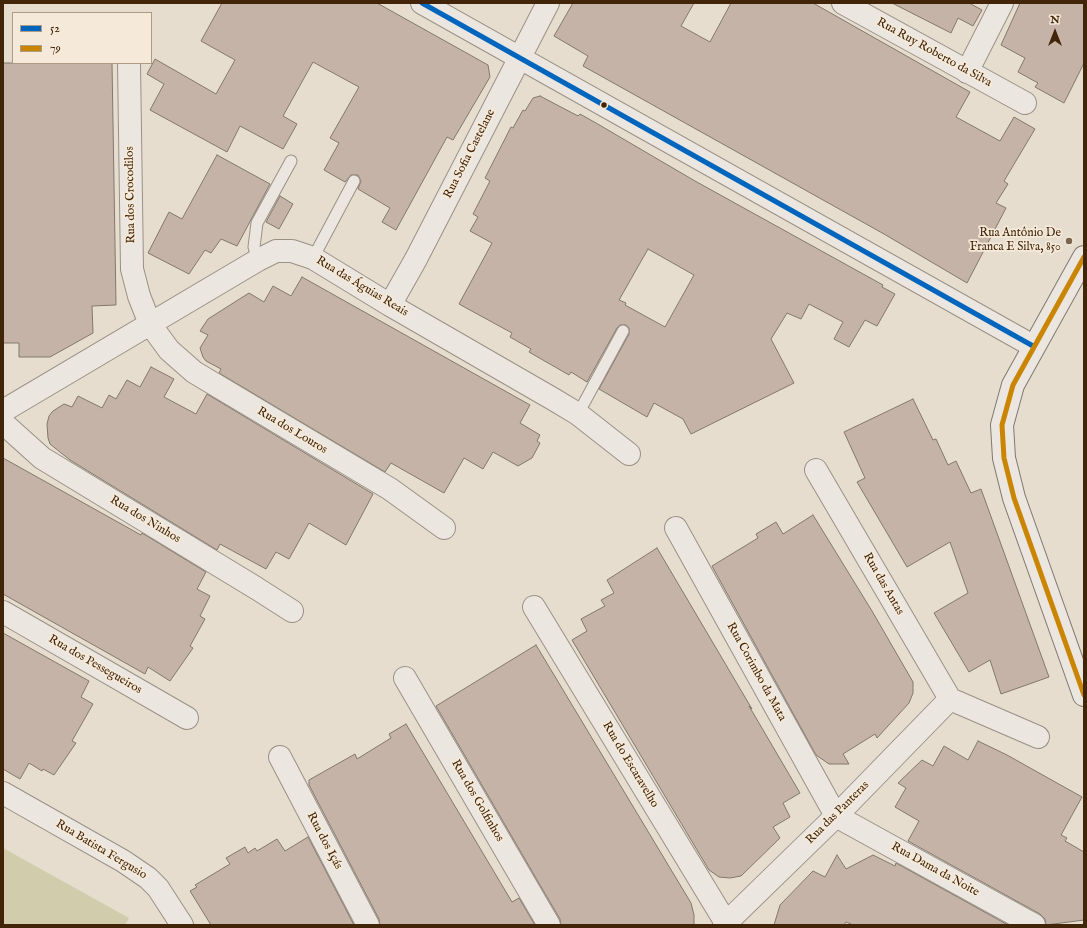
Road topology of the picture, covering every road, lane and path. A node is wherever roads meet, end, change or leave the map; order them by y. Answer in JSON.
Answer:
{"nodes":[{"id":1,"x":422,"y":3,"type":"edge"},
{"id":2,"x":548,"y":3,"type":"edge"},
{"id":3,"x":843,"y":3,"type":"edge"},
{"id":4,"x":1002,"y":3,"type":"edge"},
{"id":5,"x":520,"y":58,"type":"junction"},
{"id":6,"x":129,"y":64,"type":"edge"},
{"id":7,"x":967,"y":72,"type":"junction"},
{"id":8,"x":1025,"y":103,"type":"dead end"},
{"id":9,"x":291,"y":161,"type":"dead end"},
{"id":10,"x":354,"y":181,"type":"dead end"},
{"id":11,"x":1084,"y":257,"type":"edge"},
{"id":12,"x":313,"y":258,"type":"junction"},
{"id":13,"x":258,"y":260,"type":"junction"},
{"id":14,"x":390,"y":305,"type":"junction"},
{"id":15,"x":150,"y":324,"type":"junction"},
{"id":16,"x":623,"y":331,"type":"dead end"},
{"id":17,"x":1034,"y":346,"type":"junction"},
{"id":18,"x":3,"y":411,"type":"edge"},
{"id":19,"x":578,"y":414,"type":"junction"},
{"id":20,"x":3,"y":423,"type":"edge"},
{"id":21,"x":629,"y":454,"type":"dead end"},
{"id":22,"x":816,"y":470,"type":"dead end"},
{"id":23,"x":444,"y":528,"type":"dead end"},
{"id":24,"x":676,"y":528,"type":"dead end"},
{"id":25,"x":534,"y":607,"type":"dead end"},
{"id":26,"x":292,"y":611,"type":"dead end"},
{"id":27,"x":3,"y":612,"type":"edge"},
{"id":28,"x":405,"y":678,"type":"dead end"},
{"id":29,"x":1084,"y":696,"type":"edge"},
{"id":30,"x":950,"y":699,"type":"junction"},
{"id":31,"x":187,"y":718,"type":"dead end"},
{"id":32,"x":1038,"y":737,"type":"dead end"},
{"id":33,"x":280,"y":757,"type":"dead end"},
{"id":34,"x":3,"y":793,"type":"edge"},
{"id":35,"x":836,"y":816,"type":"junction"},
{"id":36,"x":726,"y":924,"type":"edge"},
{"id":37,"x":182,"y":925,"type":"edge"},
{"id":38,"x":368,"y":925,"type":"edge"},
{"id":39,"x":549,"y":925,"type":"edge"},
{"id":40,"x":1034,"y":925,"type":"edge"}],
"edges":[{"from":1,"to":5,"type":"street"},
{"from":2,"to":5,"type":"street","name":"Rua Sofia Castelane"},
{"from":3,"to":7,"type":"street","name":"Rua Ruy Roberto da Silva"},
{"from":4,"to":7,"type":"street"},
{"from":5,"to":14,"type":"street","name":"Rua Sofia Castelane"},
{"from":5,"to":17,"type":"street"},
{"from":6,"to":15,"type":"street","name":"Rua dos Crocodilos"},
{"from":7,"to":8,"type":"street","name":"Rua Ruy Roberto da Silva"},
{"from":9,"to":13,"type":"lane"},
{"from":10,"to":12,"type":"lane"},
{"from":11,"to":17,"type":"street"},
{"from":12,"to":13,"type":"street","name":"Rua das Águias Reais"},
{"from":12,"to":14,"type":"street","name":"Rua das Águias Reais"},
{"from":13,"to":15,"type":"street","name":"Rua das Águias Reais"},
{"from":14,"to":19,"type":"street","name":"Rua das Águias Reais"},
{"from":15,"to":18,"type":"street","name":"Rua das Águias Reais"},
{"from":15,"to":23,"type":"street","name":"Rua dos Louros"},
{"from":16,"to":19,"type":"lane"},
{"from":17,"to":29,"type":"street"},
{"from":19,"to":21,"type":"street","name":"Rua das Águias Reais"},
{"from":20,"to":26,"type":"street","name":"Rua dos Ninhos"},
{"from":22,"to":30,"type":"street","name":"Rua das Antas"},
{"from":24,"to":35,"type":"street","name":"Rua Corimbo da Mata"},
{"from":25,"to":36,"type":"street","name":"Rua do Escaravelho"},
{"from":27,"to":31,"type":"street","name":"Rua dos Pessegueiros"},
{"from":28,"to":39,"type":"street","name":"Rua dos Golfinhos"},
{"from":30,"to":32,"type":"street"},
{"from":30,"to":35,"type":"street","name":"Rua das Panteras"},
{"from":33,"to":38,"type":"street","name":"Rua dos Içás"},
{"from":34,"to":37,"type":"street","name":"Rua Batista Fergusio"},
{"from":35,"to":36,"type":"street","name":"Rua das Panteras"},
{"from":35,"to":40,"type":"street","name":"Rua Dama da Noite"}]}
